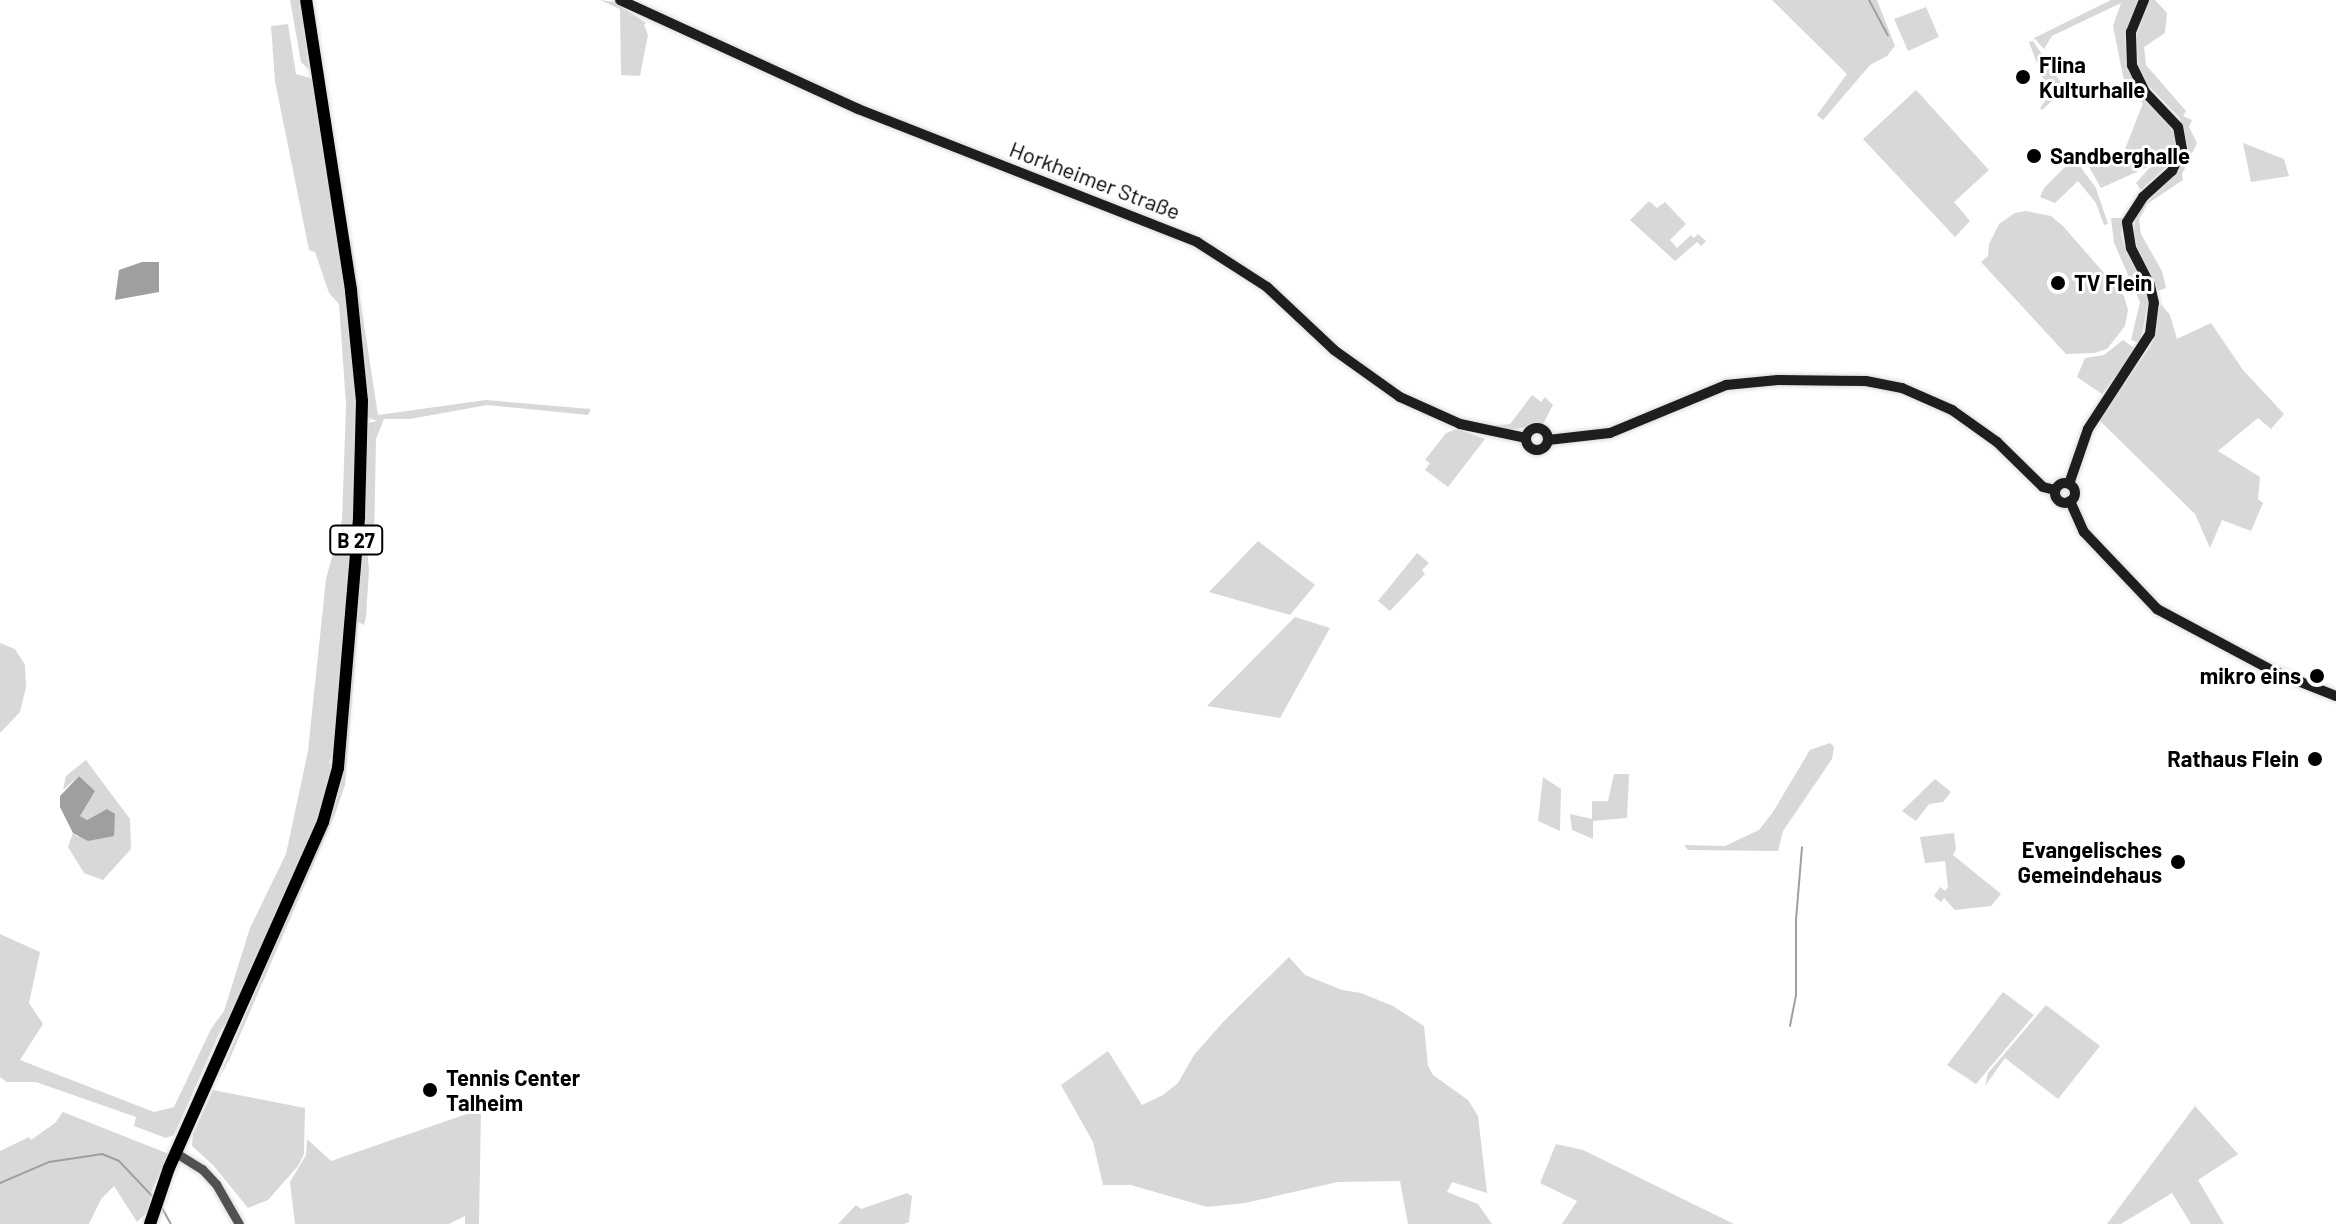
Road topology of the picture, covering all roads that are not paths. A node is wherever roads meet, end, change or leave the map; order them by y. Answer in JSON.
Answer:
{"nodes":[{"id":1,"x":306,"y":0,"type":"edge"},
{"id":2,"x":620,"y":0,"type":"edge"},
{"id":3,"x":2144,"y":0,"type":"edge"},
{"id":4,"x":2069,"y":484,"type":"junction"},
{"id":5,"x":2055,"y":490,"type":"junction"},
{"id":6,"x":2070,"y":501,"type":"junction"},
{"id":7,"x":2336,"y":696,"type":"edge"},
{"id":8,"x":176,"y":1153,"type":"junction"},
{"id":9,"x":152,"y":1218,"type":"edge"},
{"id":10,"x":239,"y":1224,"type":"edge"}],
"edges":[{"from":1,"to":8,"type":"main road","number":"B 27"},
{"from":2,"to":5,"type":"main road","name":"Horkheimer Straße"},
{"from":3,"to":4,"type":"main road"},
{"from":4,"to":5,"type":"main road"},
{"from":4,"to":6,"type":"main road"},
{"from":5,"to":6,"type":"main road"},
{"from":6,"to":7,"type":"main road"},
{"from":8,"to":9,"type":"main road","number":"B 27"},
{"from":8,"to":10,"type":"street"}]}
